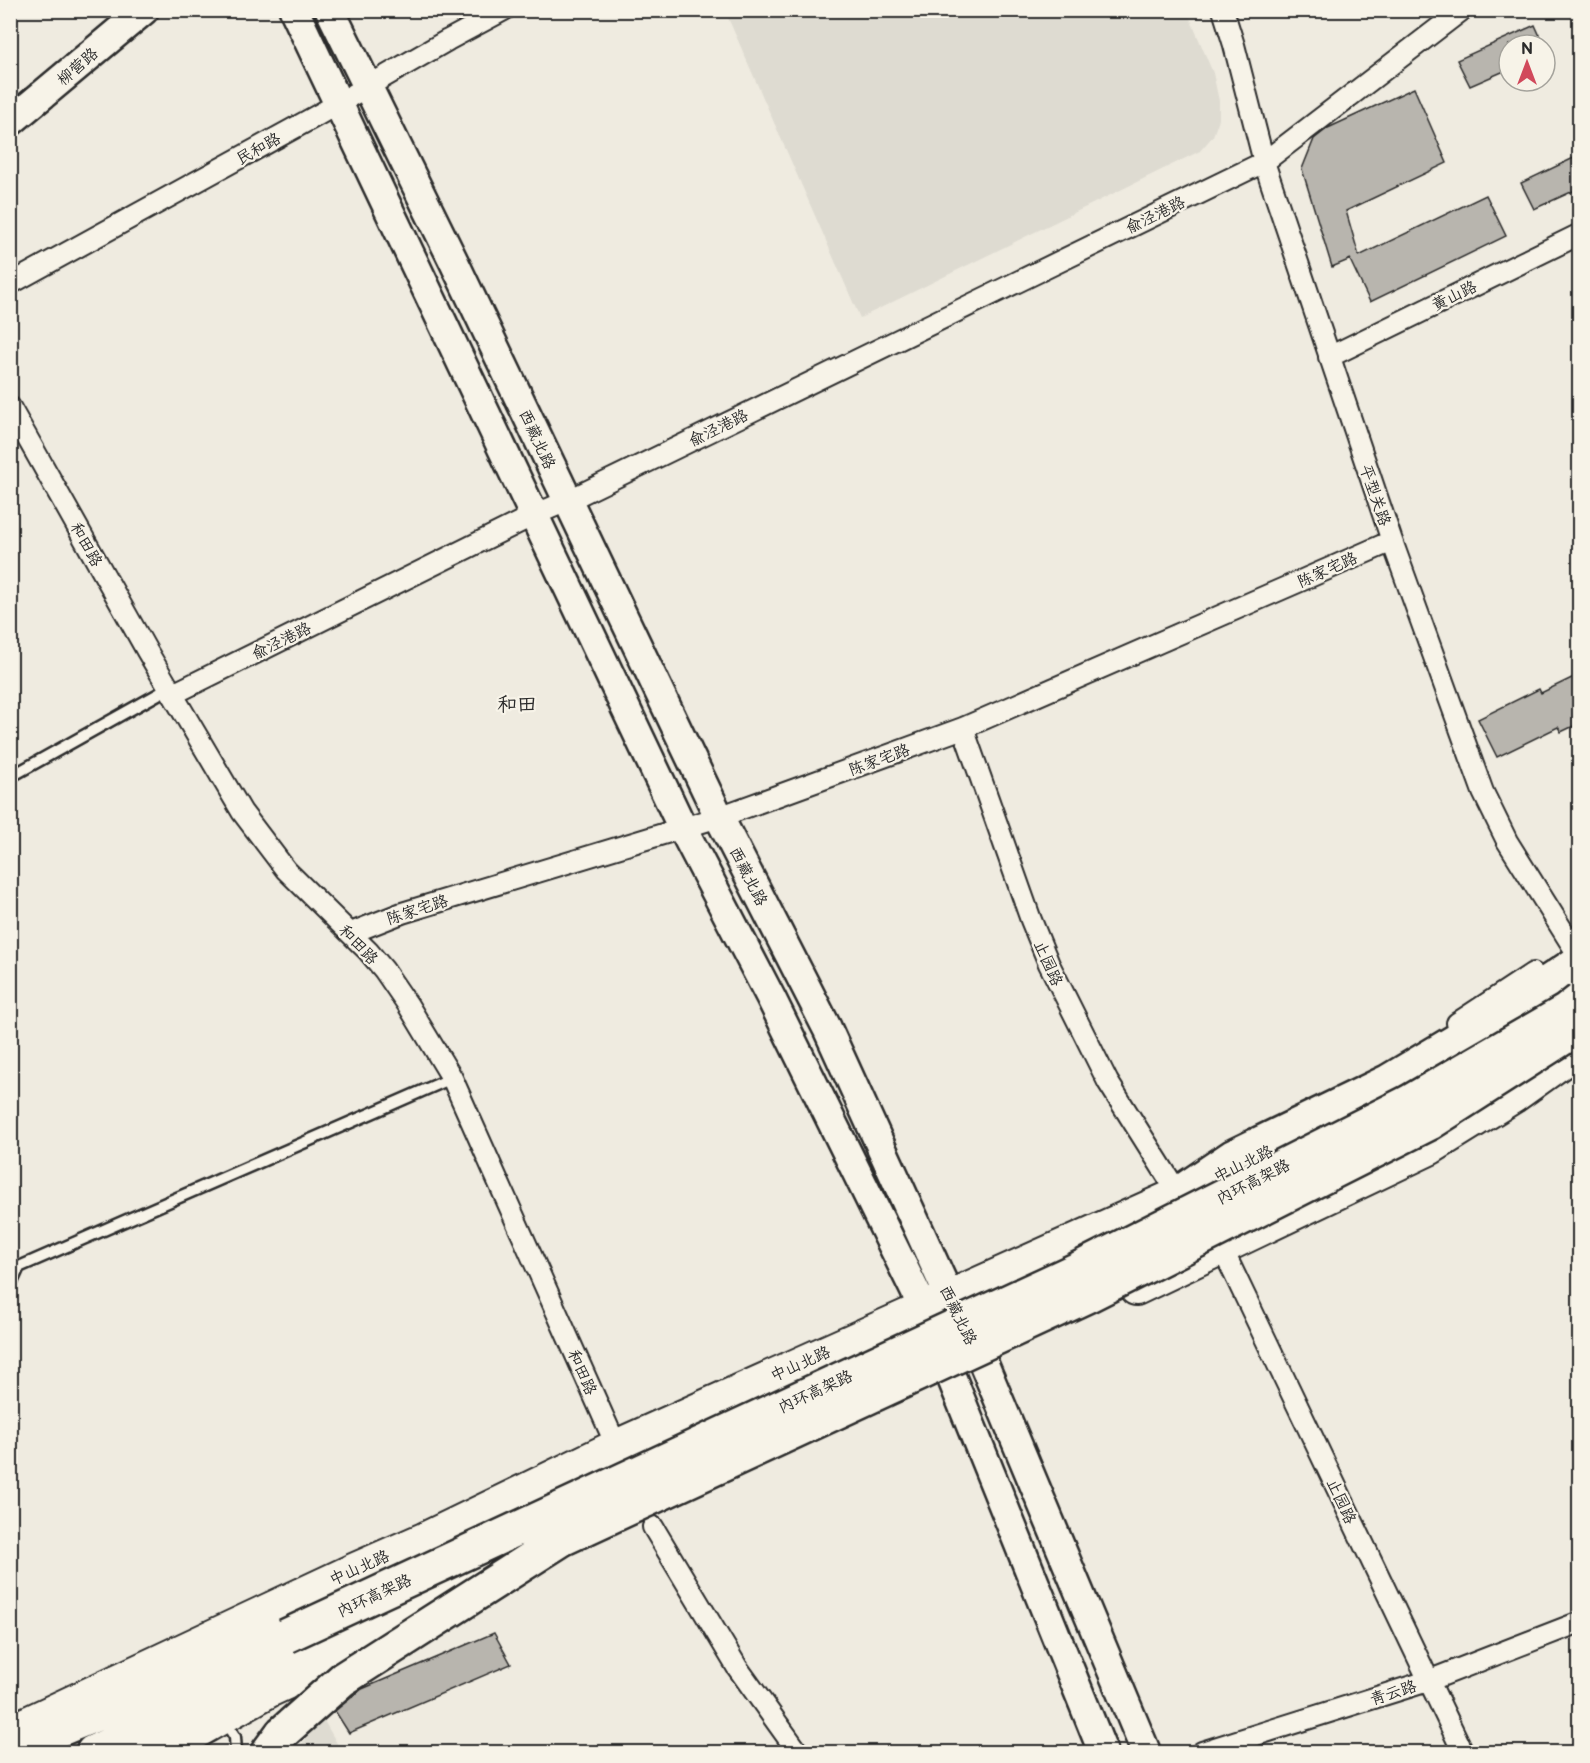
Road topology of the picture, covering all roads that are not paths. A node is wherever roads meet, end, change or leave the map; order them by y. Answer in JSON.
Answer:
{"nodes":[{"id":1,"x":144,"y":10,"type":"edge"},
{"id":2,"x":294,"y":10,"type":"edge"},
{"id":3,"x":330,"y":10,"type":"edge"},
{"id":4,"x":504,"y":10,"type":"edge"},
{"id":5,"x":1224,"y":10,"type":"edge"},
{"id":6,"x":1462,"y":10,"type":"edge"},
{"id":7,"x":368,"y":86,"type":"junction"},
{"id":8,"x":339,"y":103,"type":"junction"},
{"id":9,"x":10,"y":122,"type":"edge"},
{"id":10,"x":1264,"y":162,"type":"junction"},
{"id":11,"x":1580,"y":234,"type":"edge"},
{"id":12,"x":10,"y":284,"type":"edge"},
{"id":13,"x":1329,"y":357,"type":"junction"},
{"id":14,"x":10,"y":407,"type":"edge"},
{"id":15,"x":567,"y":501,"type":"junction"},
{"id":16,"x":534,"y":515,"type":"junction"},
{"id":17,"x":1392,"y":541,"type":"junction"},
{"id":18,"x":171,"y":691,"type":"junction"},
{"id":19,"x":963,"y":728,"type":"junction"},
{"id":20,"x":10,"y":777,"type":"edge"},
{"id":21,"x":719,"y":817,"type":"junction"},
{"id":22,"x":683,"y":829,"type":"junction"},
{"id":23,"x":351,"y":933,"type":"junction"},
{"id":24,"x":1578,"y":961,"type":"edge"},
{"id":25,"x":1580,"y":1000,"type":"edge"},
{"id":26,"x":1580,"y":1027,"type":"edge"},
{"id":27,"x":1580,"y":1048,"type":"edge"},
{"id":28,"x":452,"y":1078,"type":"junction"},
{"id":29,"x":1173,"y":1189,"type":"junction"},
{"id":30,"x":1221,"y":1248,"type":"junction"},
{"id":31,"x":10,"y":1287,"type":"edge"},
{"id":32,"x":936,"y":1301,"type":"junction"},
{"id":33,"x":983,"y":1362,"type":"junction"},
{"id":34,"x":951,"y":1376,"type":"junction"},
{"id":35,"x":616,"y":1446,"type":"junction"},
{"id":36,"x":650,"y":1521,"type":"junction"},
{"id":37,"x":562,"y":1539,"type":"junction"},
{"id":38,"x":351,"y":1571,"type":"junction"},
{"id":39,"x":1580,"y":1622,"type":"edge"},
{"id":40,"x":286,"y":1636,"type":"junction"},
{"id":41,"x":1428,"y":1681,"type":"junction"},
{"id":42,"x":10,"y":1714,"type":"edge"},
{"id":43,"x":222,"y":1718,"type":"junction"},
{"id":44,"x":10,"y":1731,"type":"edge"},
{"id":45,"x":173,"y":1749,"type":"edge"},
{"id":46,"x":10,"y":1750,"type":"edge"},
{"id":47,"x":35,"y":1752,"type":"edge"},
{"id":48,"x":93,"y":1752,"type":"edge"},
{"id":49,"x":236,"y":1752,"type":"edge"},
{"id":50,"x":268,"y":1752,"type":"edge"},
{"id":51,"x":798,"y":1752,"type":"edge"},
{"id":52,"x":1102,"y":1752,"type":"edge"},
{"id":53,"x":1146,"y":1752,"type":"edge"},
{"id":54,"x":1202,"y":1752,"type":"edge"},
{"id":55,"x":1463,"y":1752,"type":"edge"}],
"edges":[{"from":1,"to":9,"type":"main road","name":"柳营路"},
{"from":2,"to":8,"type":"main road","name":"西藏北路"},
{"from":3,"to":7,"type":"main road","name":"西藏北路"},
{"from":4,"to":7,"type":"street","name":"民和路"},
{"from":5,"to":10,"type":"street","name":"平型关路"},
{"from":6,"to":10,"type":"street","name":"俞泾港路"},
{"from":7,"to":8,"type":"street","name":"民和路"},
{"from":7,"to":15,"type":"main road","name":"西藏北路"},
{"from":8,"to":12,"type":"street","name":"民和路"},
{"from":8,"to":16,"type":"main road","name":"西藏北路"},
{"from":10,"to":13,"type":"street","name":"平型关路"},
{"from":10,"to":15,"type":"street","name":"俞泾港路"},
{"from":11,"to":13,"type":"street","name":"黄山路"},
{"from":13,"to":17,"type":"street","name":"平型关路"},
{"from":14,"to":18,"type":"street","name":"和田路"},
{"from":15,"to":16,"type":"street","name":"俞泾港路"},
{"from":15,"to":21,"type":"main road","name":"西藏北路"},
{"from":16,"to":18,"type":"street","name":"俞泾港路"},
{"from":16,"to":22,"type":"main road","name":"西藏北路"},
{"from":17,"to":19,"type":"street","name":"陈家宅路"},
{"from":17,"to":24,"type":"street","name":"平型关路"},
{"from":18,"to":20,"type":"lane"},
{"from":18,"to":23,"type":"street","name":"和田路"},
{"from":19,"to":21,"type":"street","name":"陈家宅路"},
{"from":19,"to":29,"type":"street","name":"止园路"},
{"from":21,"to":22,"type":"street","name":"陈家宅路"},
{"from":21,"to":32,"type":"main road","name":"西藏北路"},
{"from":22,"to":23,"type":"street","name":"陈家宅路"},
{"from":22,"to":32,"type":"main road","name":"西藏北路"},
{"from":23,"to":28,"type":"street","name":"和田路"},
{"from":24,"to":29,"type":"highway"},
{"from":24,"to":29,"type":"main road","name":"中山北路"},
{"from":25,"to":40,"type":"highway","name":"内环高架路","bridge":true},
{"from":26,"to":37,"type":"highway","name":"内环高架路","bridge":true},
{"from":27,"to":30,"type":"main road"},
{"from":28,"to":31,"type":"lane"},
{"from":28,"to":35,"type":"street","name":"和田路"},
{"from":29,"to":32,"type":"main road","name":"中山北路"},
{"from":30,"to":33,"type":"main road"},
{"from":30,"to":41,"type":"street","name":"止园路"},
{"from":32,"to":33,"type":"main road","name":"西藏北路"},
{"from":32,"to":34,"type":"main road","name":"西藏北路"},
{"from":32,"to":35,"type":"main road","name":"中山北路"},
{"from":33,"to":34,"type":"main road"},
{"from":33,"to":53,"type":"main road","name":"西藏北路"},
{"from":34,"to":36,"type":"main road"},
{"from":34,"to":52,"type":"main road","name":"西藏北路"},
{"from":35,"to":36,"type":"street","name":"和田路"},
{"from":35,"to":38,"type":"main road","name":"中山北路"},
{"from":36,"to":43,"type":"main road"},
{"from":36,"to":51,"type":"street","name":"和田路"},
{"from":37,"to":48,"type":"highway","name":"内环高架路","bridge":true},
{"from":37,"to":50,"type":"highway","bridge":true},
{"from":38,"to":42,"type":"main road"},
{"from":38,"to":44,"type":"main road","name":"中山北路"},
{"from":39,"to":41,"type":"street","name":"青云路"},
{"from":40,"to":46,"type":"highway"},
{"from":40,"to":47,"type":"highway","name":"内环高架路"},
{"from":41,"to":54,"type":"street","name":"青云路"},
{"from":41,"to":55,"type":"street","name":"止园路"},
{"from":43,"to":45,"type":"main road"},
{"from":43,"to":49,"type":"lane"}]}
